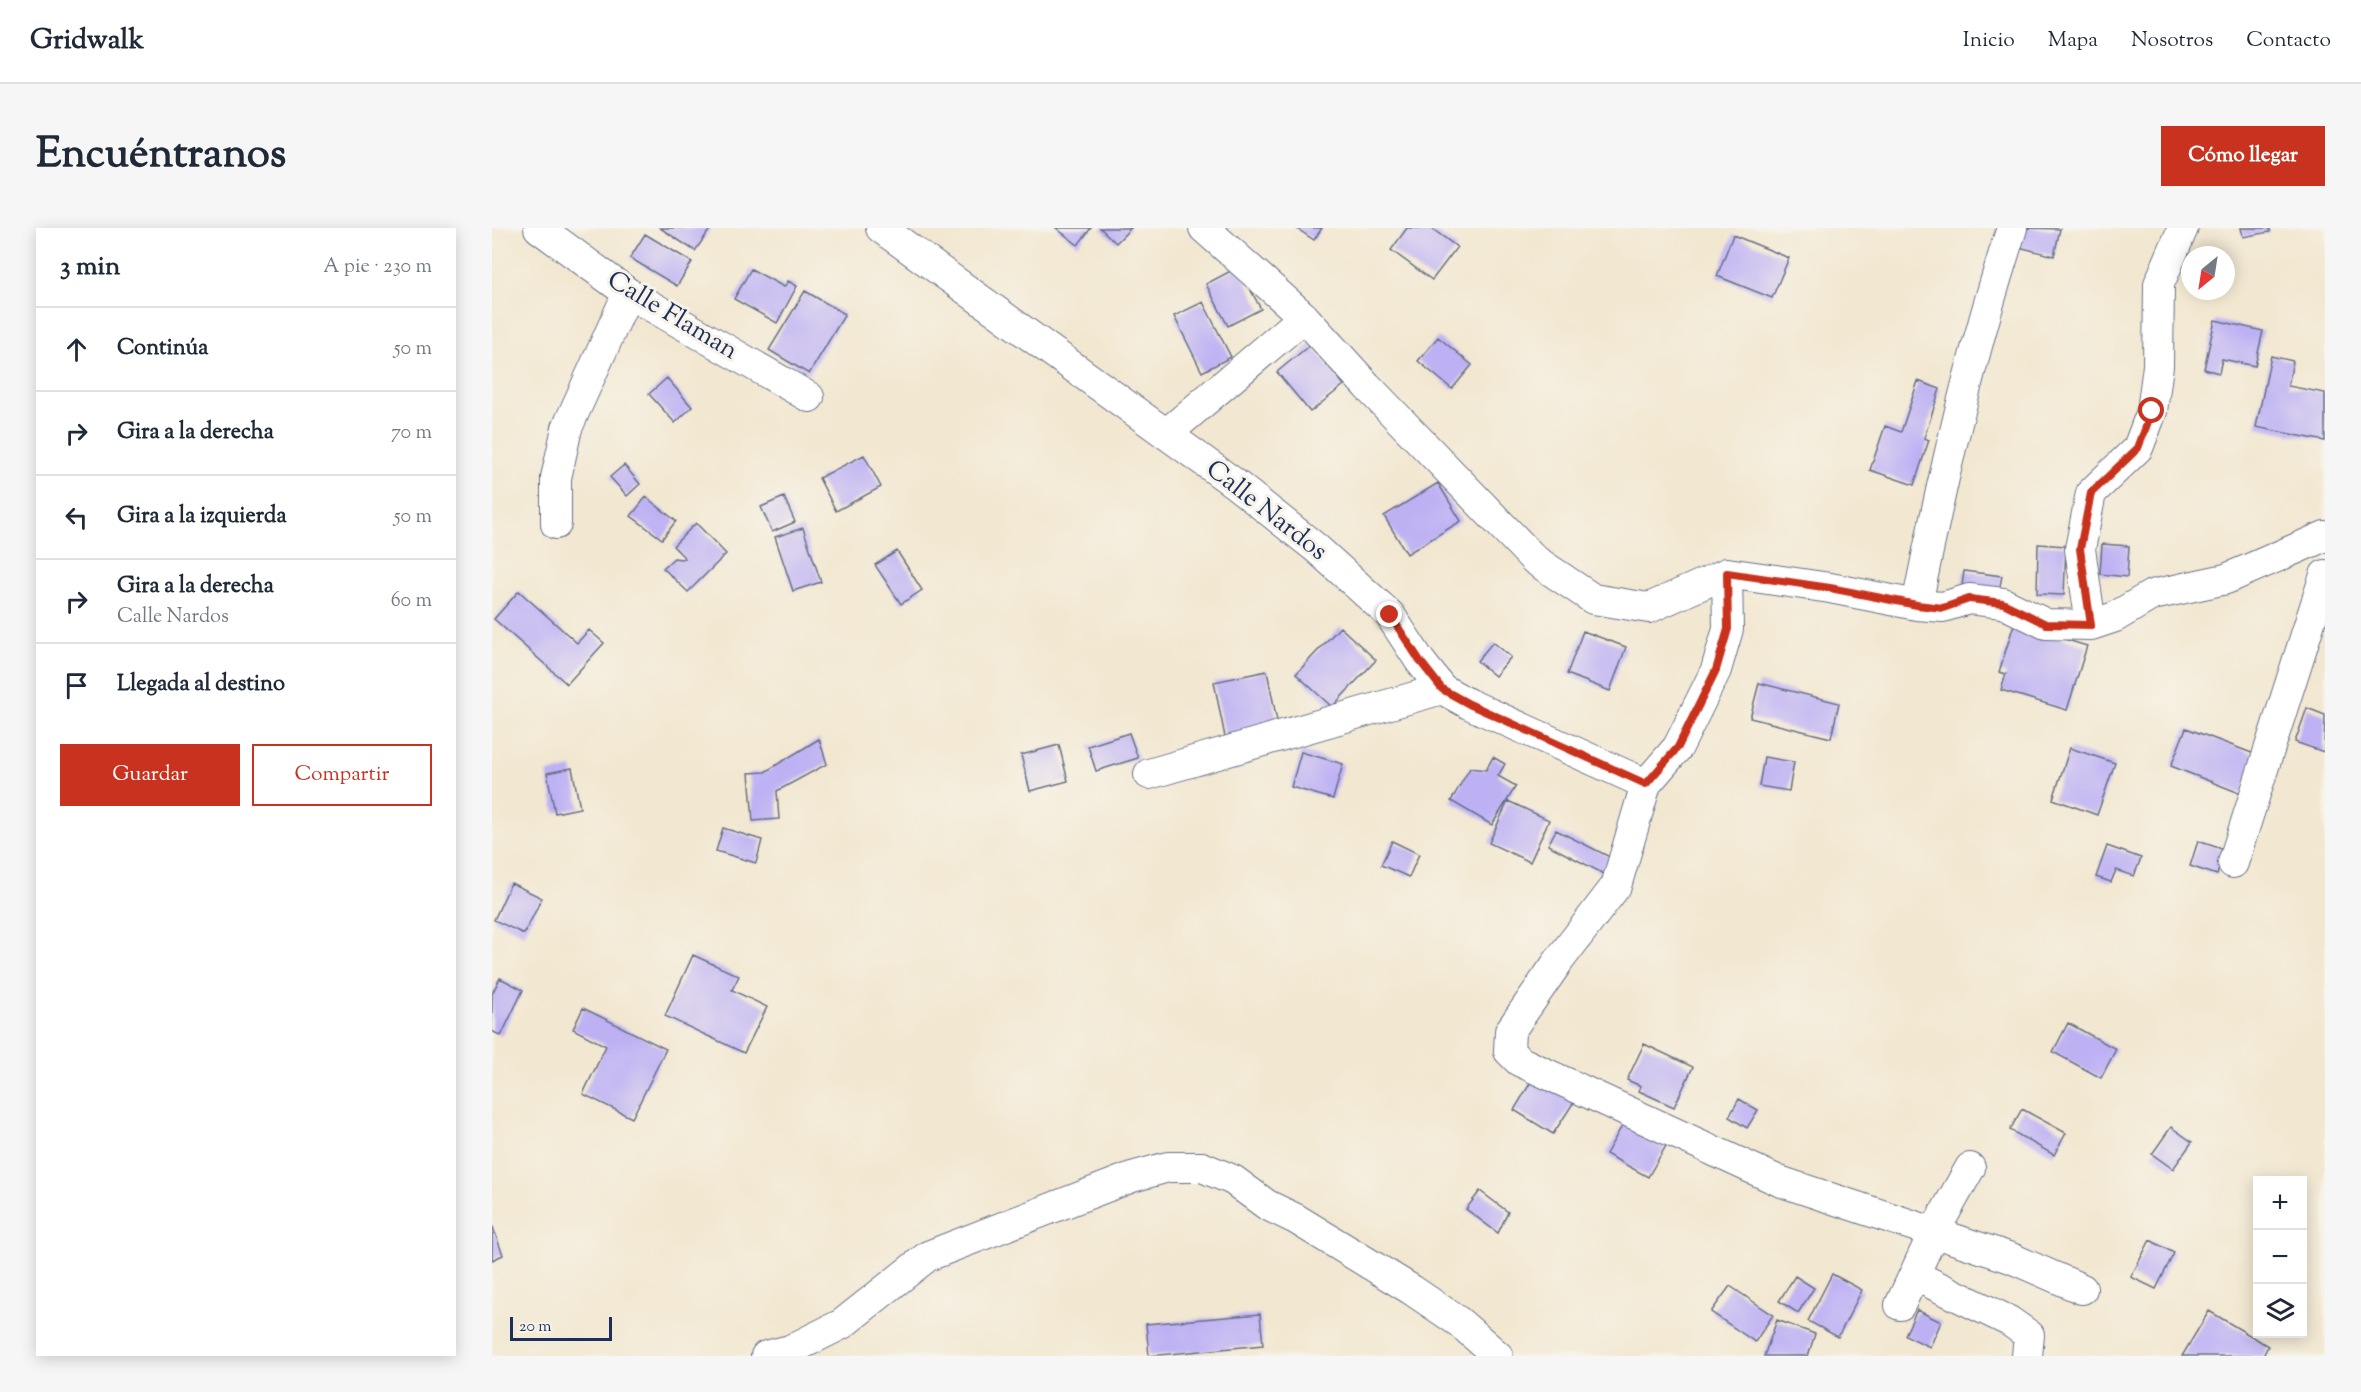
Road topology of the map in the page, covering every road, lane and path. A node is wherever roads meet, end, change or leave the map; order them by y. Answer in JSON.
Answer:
{"nodes":[{"id":1,"x":539,"y":228,"type":"edge"},
{"id":2,"x":881,"y":228,"type":"edge"},
{"id":3,"x":1204,"y":228,"type":"edge"},
{"id":4,"x":2012,"y":228,"type":"edge"},
{"id":5,"x":2183,"y":228,"type":"edge"},
{"id":6,"x":628,"y":293,"type":"junction"},
{"id":7,"x":1304,"y":317,"type":"junction"},
{"id":8,"x":810,"y":397,"type":"dead end"},
{"id":9,"x":1166,"y":434,"type":"junction"},
{"id":10,"x":556,"y":524,"type":"dead end"},
{"id":11,"x":2325,"y":536,"type":"edge"},
{"id":12,"x":1727,"y":573,"type":"junction"},
{"id":13,"x":2325,"y":575,"type":"edge"},
{"id":14,"x":1917,"y":605,"type":"junction"},
{"id":15,"x":2091,"y":625,"type":"junction"},
{"id":16,"x":1442,"y":689,"type":"junction"},
{"id":17,"x":1149,"y":774,"type":"dead end"},
{"id":18,"x":1646,"y":784,"type":"junction"},
{"id":19,"x":2233,"y":863,"type":"dead end"},
{"id":20,"x":1970,"y":1168,"type":"dead end"},
{"id":21,"x":1934,"y":1232,"type":"junction"},
{"id":22,"x":1914,"y":1275,"type":"junction"},
{"id":23,"x":2082,"y":1289,"type":"dead end"},
{"id":24,"x":1900,"y":1305,"type":"dead end"},
{"id":25,"x":766,"y":1356,"type":"edge"},
{"id":26,"x":1498,"y":1356,"type":"edge"},
{"id":27,"x":2027,"y":1356,"type":"edge"}],
"edges":[{"from":1,"to":6,"type":"street","name":"Calle Flaman"},
{"from":2,"to":9,"type":"street","name":"Calle Nardos"},
{"from":3,"to":7,"type":"street"},
{"from":4,"to":14,"type":"street"},
{"from":5,"to":15,"type":"street"},
{"from":6,"to":8,"type":"street","name":"Calle Flaman"},
{"from":6,"to":10,"type":"street"},
{"from":7,"to":9,"type":"street"},
{"from":7,"to":12,"type":"street"},
{"from":9,"to":16,"type":"street","name":"Calle Nardos"},
{"from":11,"to":15,"type":"street"},
{"from":12,"to":14,"type":"street"},
{"from":12,"to":18,"type":"street"},
{"from":13,"to":19,"type":"street"},
{"from":14,"to":15,"type":"street"},
{"from":16,"to":17,"type":"street"},
{"from":16,"to":18,"type":"street","name":"Calle Nardos"},
{"from":18,"to":21,"type":"street"},
{"from":20,"to":21,"type":"street"},
{"from":21,"to":22,"type":"street"},
{"from":21,"to":23,"type":"street"},
{"from":22,"to":24,"type":"street"},
{"from":22,"to":27,"type":"street"},
{"from":25,"to":26,"type":"street"}]}
